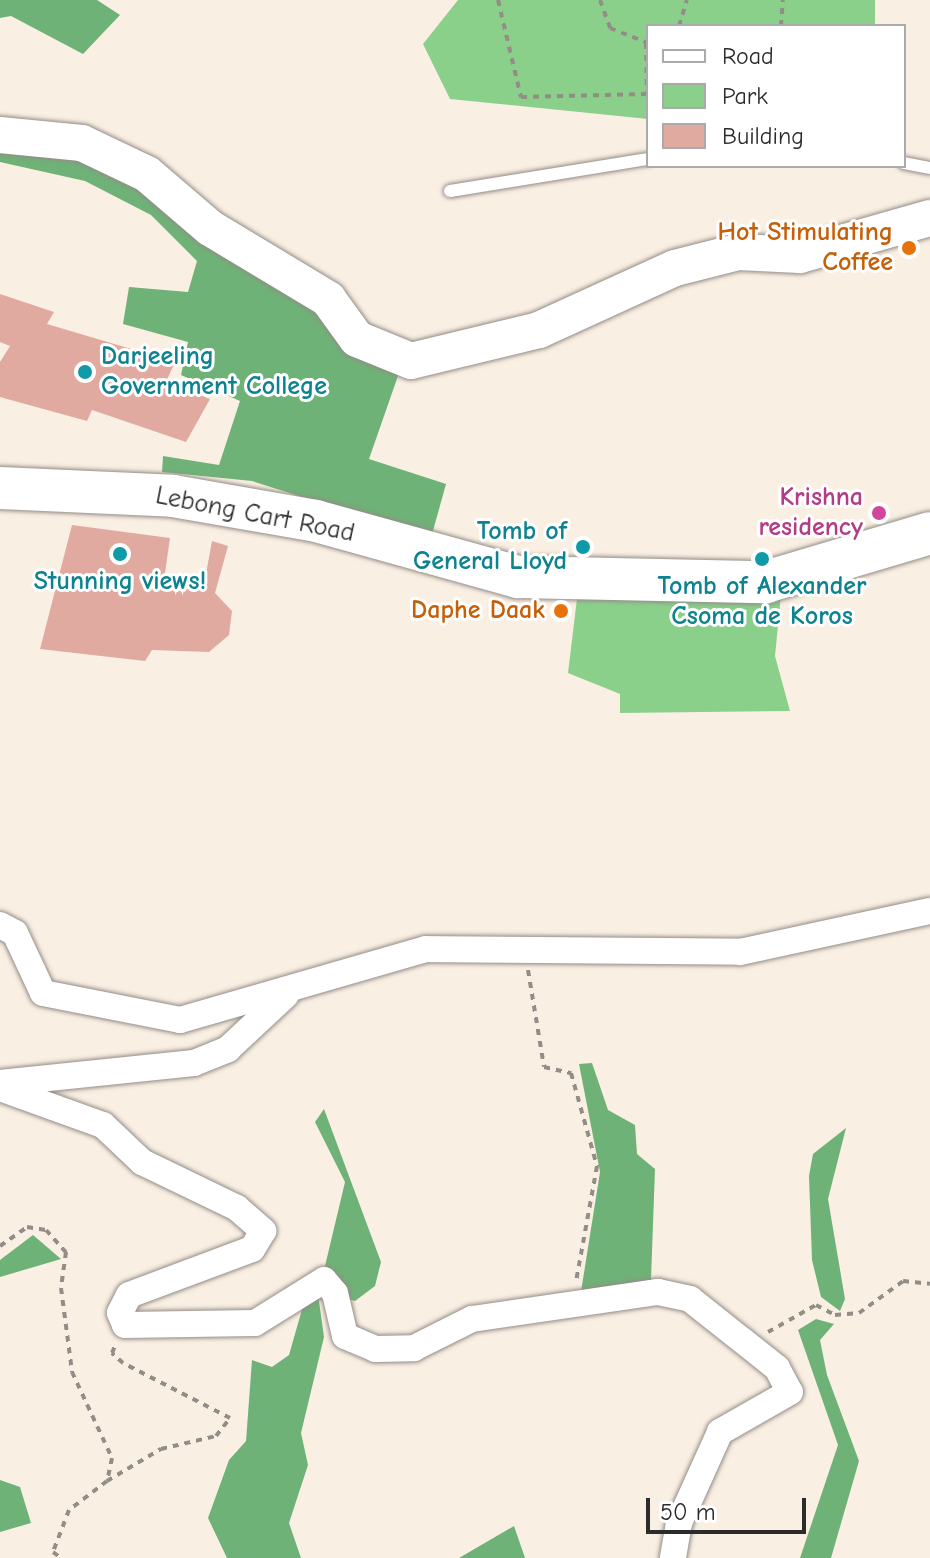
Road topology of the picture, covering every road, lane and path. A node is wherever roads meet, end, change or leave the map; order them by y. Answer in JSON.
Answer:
{"nodes":[{"id":1,"x":498,"y":0,"type":"edge"},
{"id":2,"x":600,"y":0,"type":"edge"},
{"id":3,"x":687,"y":0,"type":"edge"},
{"id":4,"x":783,"y":0,"type":"edge"},
{"id":5,"x":680,"y":24,"type":"edge"},
{"id":6,"x":781,"y":24,"type":"edge"},
{"id":7,"x":646,"y":43,"type":"edge"},
{"id":8,"x":646,"y":94,"type":"edge"},
{"id":9,"x":0,"y":135,"type":"edge"},
{"id":10,"x":646,"y":159,"type":"edge"},
{"id":11,"x":906,"y":163,"type":"edge"},
{"id":12,"x":930,"y":168,"type":"edge"},
{"id":13,"x":450,"y":191,"type":"dead end"},
{"id":14,"x":930,"y":218,"type":"edge"},
{"id":15,"x":0,"y":488,"type":"edge"},
{"id":16,"x":930,"y":533,"type":"edge"},
{"id":17,"x":930,"y":911,"type":"edge"},
{"id":18,"x":0,"y":925,"type":"edge"},
{"id":19,"x":525,"y":948,"type":"junction"},
{"id":20,"x":303,"y":979,"type":"junction"},
{"id":21,"x":0,"y":1086,"type":"edge"},
{"id":22,"x":0,"y":1246,"type":"edge"},
{"id":23,"x":930,"y":1284,"type":"edge"},
{"id":24,"x":574,"y":1308,"type":"junction"},
{"id":25,"x":125,"y":1325,"type":"junction"},
{"id":26,"x":742,"y":1338,"type":"junction"},
{"id":27,"x":107,"y":1481,"type":"junction"},
{"id":28,"x":61,"y":1558,"type":"edge"},
{"id":29,"x":673,"y":1558,"type":"edge"}],
"edges":[{"from":1,"to":8,"type":"path"},
{"from":2,"to":7,"type":"path"},
{"from":3,"to":5,"type":"path"},
{"from":4,"to":6,"type":"path"},
{"from":9,"to":14,"type":"main road"},
{"from":10,"to":13,"type":"lane"},
{"from":11,"to":12,"type":"lane"},
{"from":15,"to":16,"type":"highway","name":"Lebong Cart Road"},
{"from":17,"to":19,"type":"street"},
{"from":18,"to":20,"type":"street"},
{"from":19,"to":20,"type":"street"},
{"from":19,"to":24,"type":"path"},
{"from":20,"to":21,"type":"street"},
{"from":21,"to":25,"type":"street"},
{"from":22,"to":27,"type":"path"},
{"from":23,"to":26,"type":"path"},
{"from":24,"to":25,"type":"street"},
{"from":24,"to":26,"type":"street"},
{"from":25,"to":27,"type":"path"},
{"from":26,"to":29,"type":"street"},
{"from":27,"to":28,"type":"path"}]}
